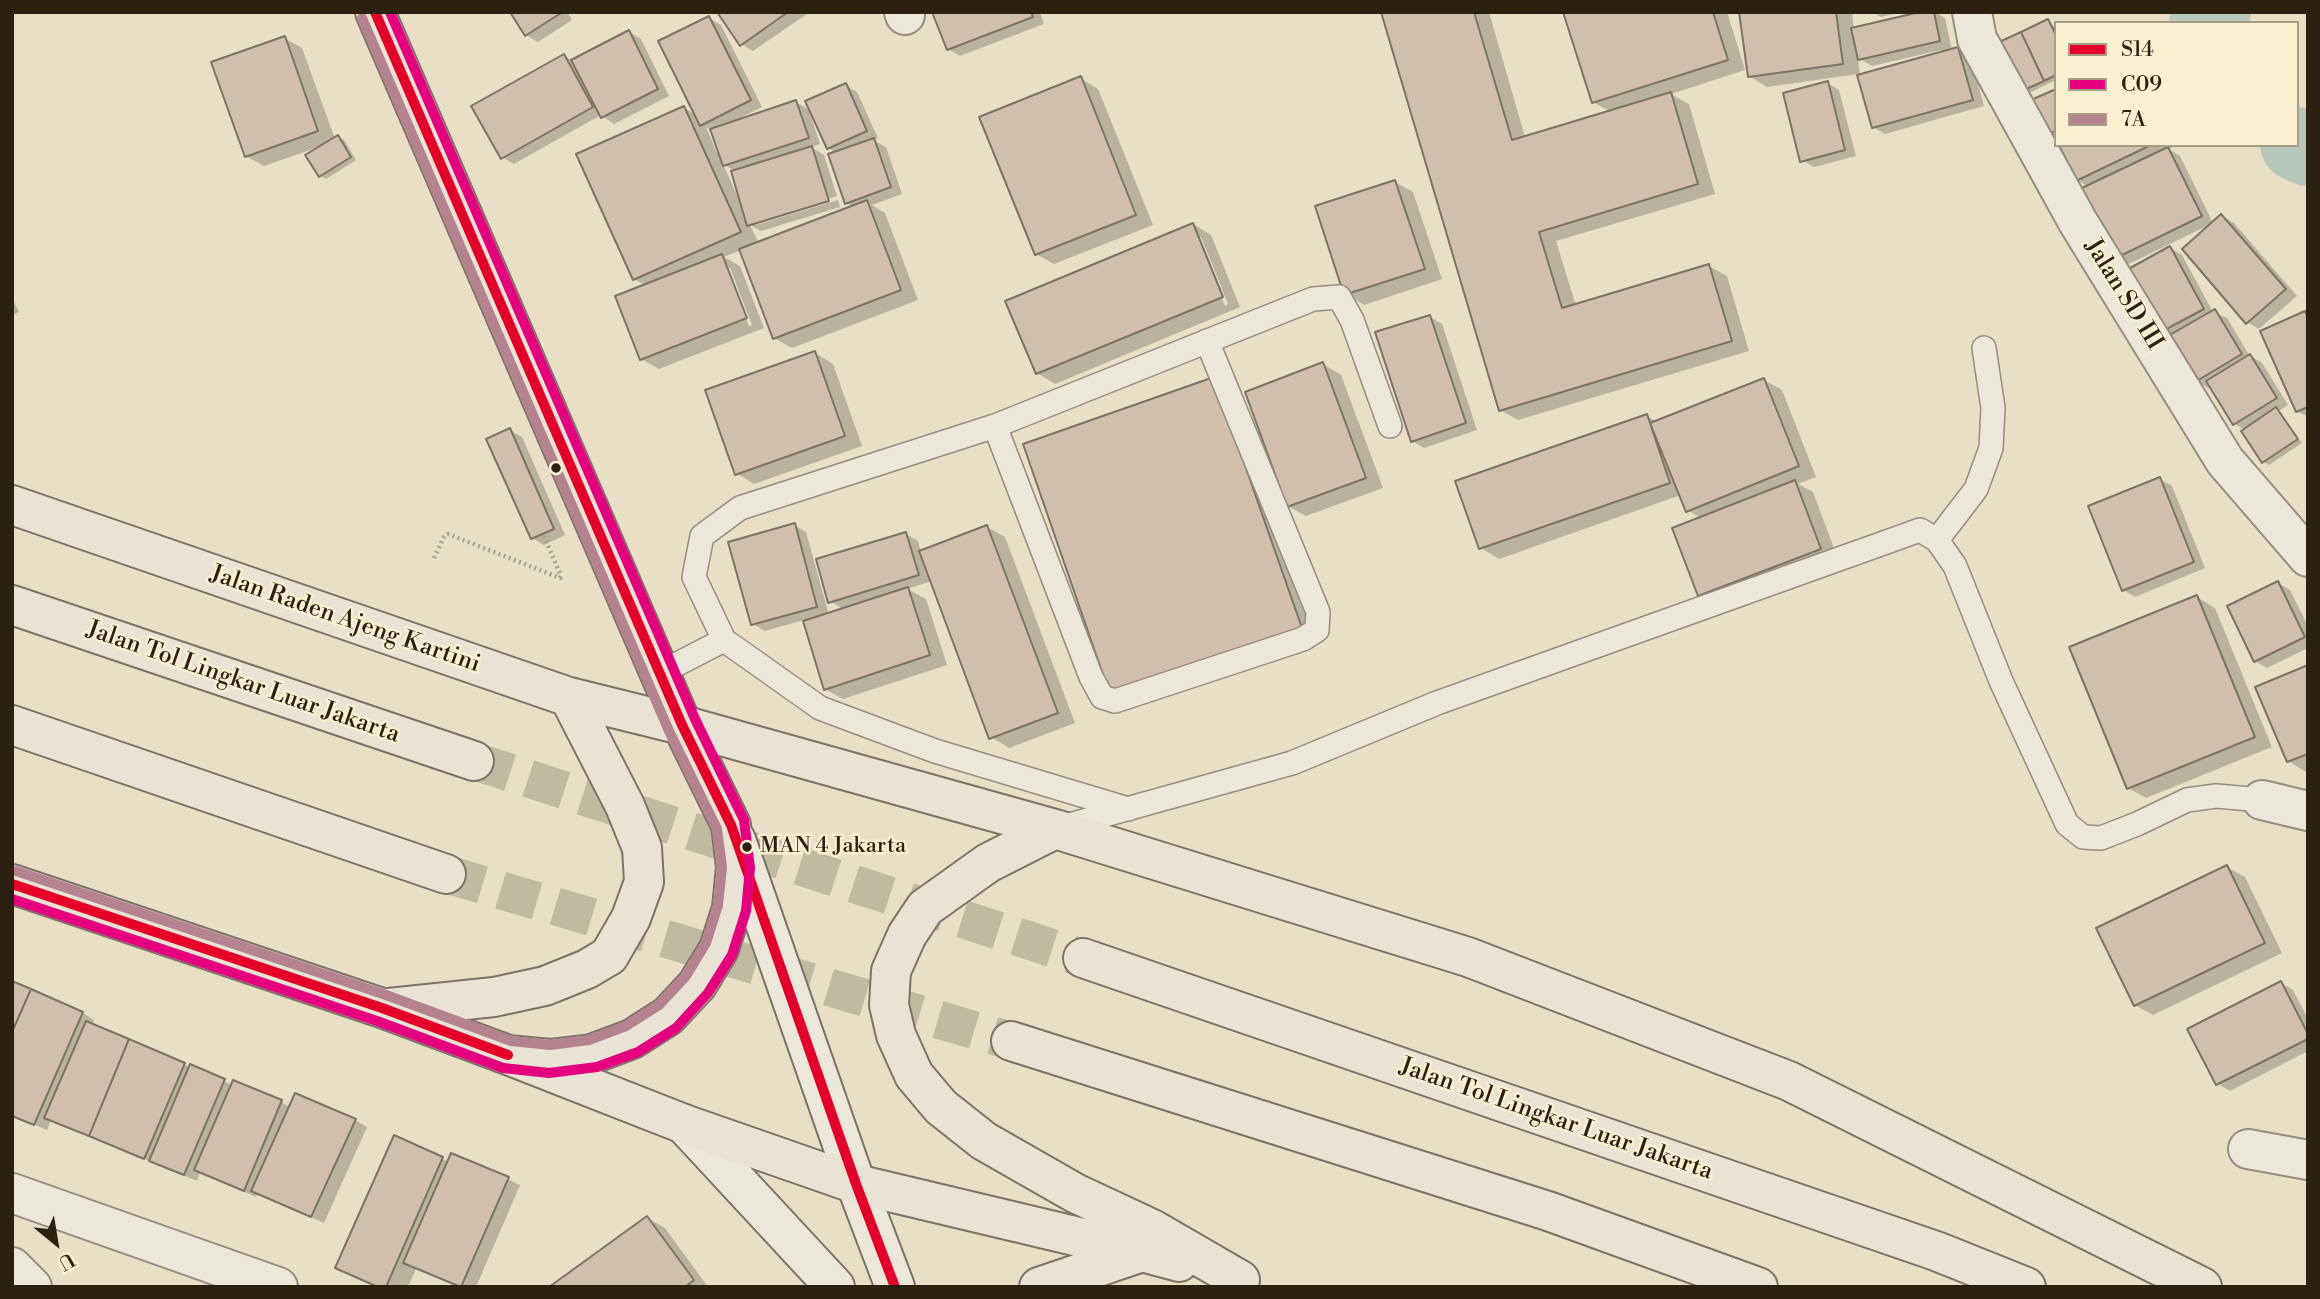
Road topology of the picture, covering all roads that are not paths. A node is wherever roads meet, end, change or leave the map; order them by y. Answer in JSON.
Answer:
{"nodes":[{"id":1,"x":375,"y":12,"type":"edge"},
{"id":2,"x":1972,"y":12,"type":"edge"},
{"id":3,"x":1207,"y":341,"type":"junction"},
{"id":4,"x":1984,"y":348,"type":"dead end"},
{"id":5,"x":995,"y":426,"type":"junction"},
{"id":6,"x":1390,"y":426,"type":"dead end"},
{"id":7,"x":12,"y":505,"type":"edge"},
{"id":8,"x":1937,"y":540,"type":"junction"},
{"id":9,"x":2308,"y":557,"type":"edge"},
{"id":10,"x":12,"y":605,"type":"edge"},
{"id":11,"x":723,"y":640,"type":"junction"},
{"id":12,"x":660,"y":673,"type":"junction"},
{"id":13,"x":569,"y":697,"type":"junction"},
{"id":14,"x":12,"y":725,"type":"edge"},
{"id":15,"x":682,"y":725,"type":"junction"},
{"id":16,"x":474,"y":761,"type":"tunnel mouth"},
{"id":17,"x":2262,"y":800,"type":"joint"},
{"id":18,"x":1129,"y":809,"type":"junction"},
{"id":19,"x":2308,"y":811,"type":"edge"},
{"id":20,"x":731,"y":825,"type":"junction"},
{"id":21,"x":1055,"y":829,"type":"junction"},
{"id":22,"x":446,"y":874,"type":"tunnel mouth"},
{"id":23,"x":12,"y":884,"type":"edge"},
{"id":24,"x":1083,"y":958,"type":"tunnel mouth"},
{"id":25,"x":382,"y":1008,"type":"junction"},
{"id":26,"x":1011,"y":1041,"type":"tunnel mouth"},
{"id":27,"x":508,"y":1055,"type":"junction"},
{"id":28,"x":684,"y":1125,"type":"junction"},
{"id":29,"x":2248,"y":1149,"type":"dead end"},
{"id":30,"x":2308,"y":1160,"type":"edge"},
{"id":31,"x":856,"y":1184,"type":"junction"},
{"id":32,"x":12,"y":1193,"type":"edge"},
{"id":33,"x":1142,"y":1252,"type":"junction"},
{"id":34,"x":12,"y":1267,"type":"edge"},
{"id":35,"x":1251,"y":1283,"type":"edge"},
{"id":36,"x":32,"y":1287,"type":"edge"},
{"id":37,"x":278,"y":1287,"type":"edge"},
{"id":38,"x":835,"y":1287,"type":"edge"},
{"id":39,"x":895,"y":1287,"type":"edge"},
{"id":40,"x":1039,"y":1287,"type":"edge"},
{"id":41,"x":1758,"y":1287,"type":"edge"},
{"id":42,"x":2026,"y":1287,"type":"edge"},
{"id":43,"x":2202,"y":1287,"type":"edge"}],
"edges":[{"from":1,"to":12,"type":"highway"},
{"from":2,"to":9,"type":"street","name":"Jalan SD III"},
{"from":3,"to":5,"type":"lane"},
{"from":3,"to":5,"type":"lane"},
{"from":3,"to":6,"type":"lane"},
{"from":4,"to":8,"type":"lane"},
{"from":5,"to":11,"type":"lane"},
{"from":7,"to":13,"type":"highway","name":"Jalan Raden Ajeng Kartini"},
{"from":8,"to":17,"type":"lane"},
{"from":8,"to":18,"type":"lane"},
{"from":10,"to":16,"type":"highway","name":"Jalan Tol Lingkar Luar Jakarta"},
{"from":11,"to":12,"type":"lane"},
{"from":11,"to":18,"type":"lane"},
{"from":12,"to":15,"type":"highway"},
{"from":13,"to":15,"type":"highway","name":"Jalan Raden Ajeng Kartini"},
{"from":13,"to":25,"type":"highway"},
{"from":14,"to":22,"type":"highway"},
{"from":15,"to":20,"type":"highway"},
{"from":15,"to":21,"type":"highway","name":"Jalan Raden Ajeng Kartini"},
{"from":17,"to":19,"type":"street"},
{"from":18,"to":21,"type":"lane"},
{"from":20,"to":27,"type":"highway"},
{"from":20,"to":31,"type":"street"},
{"from":21,"to":35,"type":"highway"},
{"from":21,"to":43,"type":"highway","name":"Jalan Raden Ajeng Kartini"},
{"from":23,"to":25,"type":"highway"},
{"from":24,"to":42,"type":"highway","name":"Jalan Tol Lingkar Luar Jakarta"},
{"from":25,"to":27,"type":"highway"},
{"from":26,"to":41,"type":"highway"},
{"from":27,"to":28,"type":"highway"},
{"from":28,"to":31,"type":"highway"},
{"from":28,"to":38,"type":"street"},
{"from":29,"to":30,"type":"street"},
{"from":31,"to":33,"type":"highway"},
{"from":31,"to":39,"type":"street"},
{"from":32,"to":37,"type":"street"},
{"from":33,"to":35,"type":"highway"},
{"from":33,"to":40,"type":"highway"},
{"from":34,"to":36,"type":"street"}]}
